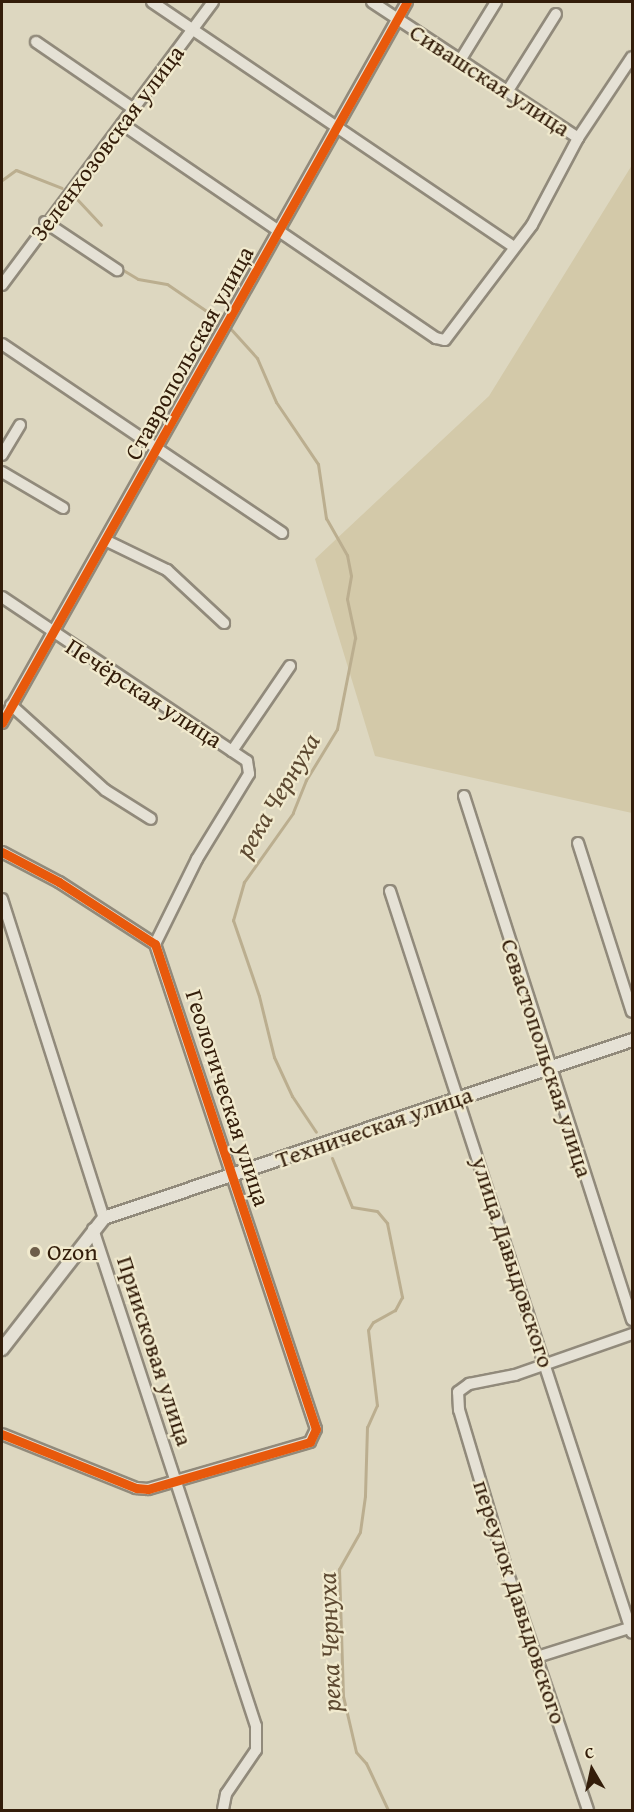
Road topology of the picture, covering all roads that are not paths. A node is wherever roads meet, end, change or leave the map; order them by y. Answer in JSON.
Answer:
{"nodes":[{"id":1,"x":152,"y":2,"type":"edge"},
{"id":2,"x":213,"y":2,"type":"edge"},
{"id":3,"x":372,"y":2,"type":"edge"},
{"id":4,"x":407,"y":2,"type":"edge"},
{"id":5,"x":496,"y":2,"type":"edge"},
{"id":6,"x":556,"y":14,"type":"dead end"},
{"id":7,"x":397,"y":20,"type":"junction"},
{"id":8,"x":194,"y":29,"type":"junction"},
{"id":9,"x":36,"y":42,"type":"dead end"},
{"id":10,"x":633,"y":57,"type":"edge"},
{"id":11,"x":460,"y":59,"type":"junction"},
{"id":12,"x":507,"y":92,"type":"junction"},
{"id":13,"x":134,"y":109,"type":"junction"},
{"id":14,"x":122,"y":124,"type":"junction"},
{"id":15,"x":338,"y":124,"type":"junction"},
{"id":16,"x":579,"y":138,"type":"junction"},
{"id":17,"x":45,"y":222,"type":"junction"},
{"id":18,"x":280,"y":231,"type":"junction"},
{"id":19,"x":513,"y":246,"type":"junction"},
{"id":20,"x":117,"y":270,"type":"dead end"},
{"id":21,"x":2,"y":285,"type":"edge"},
{"id":22,"x":2,"y":344,"type":"edge"},
{"id":23,"x":20,"y":425,"type":"dead end"},
{"id":24,"x":156,"y":451,"type":"junction"},
{"id":25,"x":2,"y":455,"type":"edge"},
{"id":26,"x":2,"y":472,"type":"edge"},
{"id":27,"x":63,"y":508,"type":"dead end"},
{"id":28,"x":282,"y":533,"type":"dead end"},
{"id":29,"x":106,"y":541,"type":"junction"},
{"id":30,"x":2,"y":597,"type":"edge"},
{"id":31,"x":224,"y":623,"type":"dead end"},
{"id":32,"x":52,"y":633,"type":"junction"},
{"id":33,"x":290,"y":666,"type":"dead end"},
{"id":34,"x":11,"y":705,"type":"junction"},
{"id":35,"x":2,"y":723,"type":"edge"},
{"id":36,"x":232,"y":751,"type":"junction"},
{"id":37,"x":464,"y":796,"type":"dead end"},
{"id":38,"x":151,"y":819,"type":"dead end"},
{"id":39,"x":578,"y":843,"type":"dead end"},
{"id":40,"x":2,"y":852,"type":"edge"},
{"id":41,"x":390,"y":891,"type":"dead end"},
{"id":42,"x":2,"y":899,"type":"edge"},
{"id":43,"x":155,"y":944,"type":"junction"},
{"id":44,"x":633,"y":1012,"type":"edge"},
{"id":45,"x":633,"y":1040,"type":"edge"},
{"id":46,"x":549,"y":1067,"type":"junction"},
{"id":47,"x":458,"y":1099,"type":"junction"},
{"id":48,"x":233,"y":1176,"type":"junction"},
{"id":49,"x":104,"y":1218,"type":"junction"},
{"id":50,"x":93,"y":1229,"type":"junction"},
{"id":51,"x":633,"y":1320,"type":"edge"},
{"id":52,"x":633,"y":1334,"type":"edge"},
{"id":53,"x":2,"y":1349,"type":"edge"},
{"id":54,"x":547,"y":1362,"type":"junction"},
{"id":55,"x":2,"y":1434,"type":"edge"},
{"id":56,"x":178,"y":1484,"type":"junction"},
{"id":57,"x":632,"y":1629,"type":"edge"},
{"id":58,"x":537,"y":1657,"type":"junction"},
{"id":59,"x":223,"y":1810,"type":"edge"},
{"id":60,"x":588,"y":1810,"type":"edge"}],
"edges":[{"from":1,"to":8,"type":"street"},
{"from":2,"to":8,"type":"street","name":"Зеленхозовская улица"},
{"from":3,"to":7,"type":"street","name":"Сивашская улица"},
{"from":4,"to":7,"type":"street","name":"Ставропольская улица"},
{"from":5,"to":11,"type":"street"},
{"from":6,"to":12,"type":"street"},
{"from":7,"to":11,"type":"street","name":"Сивашская улица"},
{"from":7,"to":15,"type":"street","name":"Ставропольская улица"},
{"from":8,"to":13,"type":"street","name":"Зеленхозовская улица"},
{"from":8,"to":15,"type":"street"},
{"from":9,"to":13,"type":"street"},
{"from":10,"to":16,"type":"street"},
{"from":11,"to":12,"type":"street","name":"Сивашская улица"},
{"from":12,"to":16,"type":"street","name":"Сивашская улица"},
{"from":13,"to":14,"type":"street","name":"Зеленхозовская улица"},
{"from":14,"to":17,"type":"street","name":"Зеленхозовская улица"},
{"from":14,"to":18,"type":"street"},
{"from":15,"to":18,"type":"street","name":"Ставропольская улица"},
{"from":15,"to":19,"type":"street"},
{"from":16,"to":19,"type":"street"},
{"from":17,"to":20,"type":"street"},
{"from":17,"to":21,"type":"street","name":"Зеленхозовская улица"},
{"from":18,"to":19,"type":"street"},
{"from":18,"to":24,"type":"street","name":"Ставропольская улица"},
{"from":22,"to":24,"type":"street"},
{"from":23,"to":25,"type":"street"},
{"from":24,"to":28,"type":"street"},
{"from":24,"to":29,"type":"street","name":"Ставропольская улица"},
{"from":26,"to":27,"type":"street"},
{"from":29,"to":31,"type":"street"},
{"from":29,"to":32,"type":"street","name":"Ставропольская улица"},
{"from":30,"to":32,"type":"street","name":"Печёрская улица"},
{"from":32,"to":34,"type":"street","name":"Ставропольская улица"},
{"from":32,"to":36,"type":"street","name":"Печёрская улица"},
{"from":33,"to":36,"type":"street"},
{"from":34,"to":35,"type":"street","name":"Ставропольская улица"},
{"from":34,"to":38,"type":"street"},
{"from":36,"to":43,"type":"street","name":"Печёрская улица"},
{"from":37,"to":46,"type":"street","name":"Севастопольская улица"},
{"from":39,"to":44,"type":"street"},
{"from":40,"to":43,"type":"street"},
{"from":41,"to":47,"type":"street","name":"улица Давыдовского"},
{"from":42,"to":49,"type":"street"},
{"from":43,"to":48,"type":"street","name":"Геологическая улица"},
{"from":45,"to":46,"type":"street","name":"Техническая улица"},
{"from":46,"to":47,"type":"street","name":"Техническая улица"},
{"from":46,"to":51,"type":"street","name":"Севастопольская улица"},
{"from":47,"to":48,"type":"street","name":"Техническая улица"},
{"from":47,"to":54,"type":"street","name":"улица Давыдовского"},
{"from":48,"to":49,"type":"street","name":"Техническая улица"},
{"from":48,"to":56,"type":"street","name":"Геологическая улица"},
{"from":49,"to":50,"type":"street","name":"Техническая улица"},
{"from":50,"to":53,"type":"street","name":"Техническая улица"},
{"from":50,"to":56,"type":"street","name":"Приисковая улица"},
{"from":52,"to":54,"type":"street"},
{"from":54,"to":57,"type":"street","name":"улица Давыдовского"},
{"from":54,"to":58,"type":"street","name":"переулок Давыдовского"},
{"from":55,"to":56,"type":"street"},
{"from":56,"to":59,"type":"street","name":"Приисковая улица"},
{"from":57,"to":58,"type":"street"},
{"from":58,"to":60,"type":"street","name":"переулок Давыдовского"}]}
